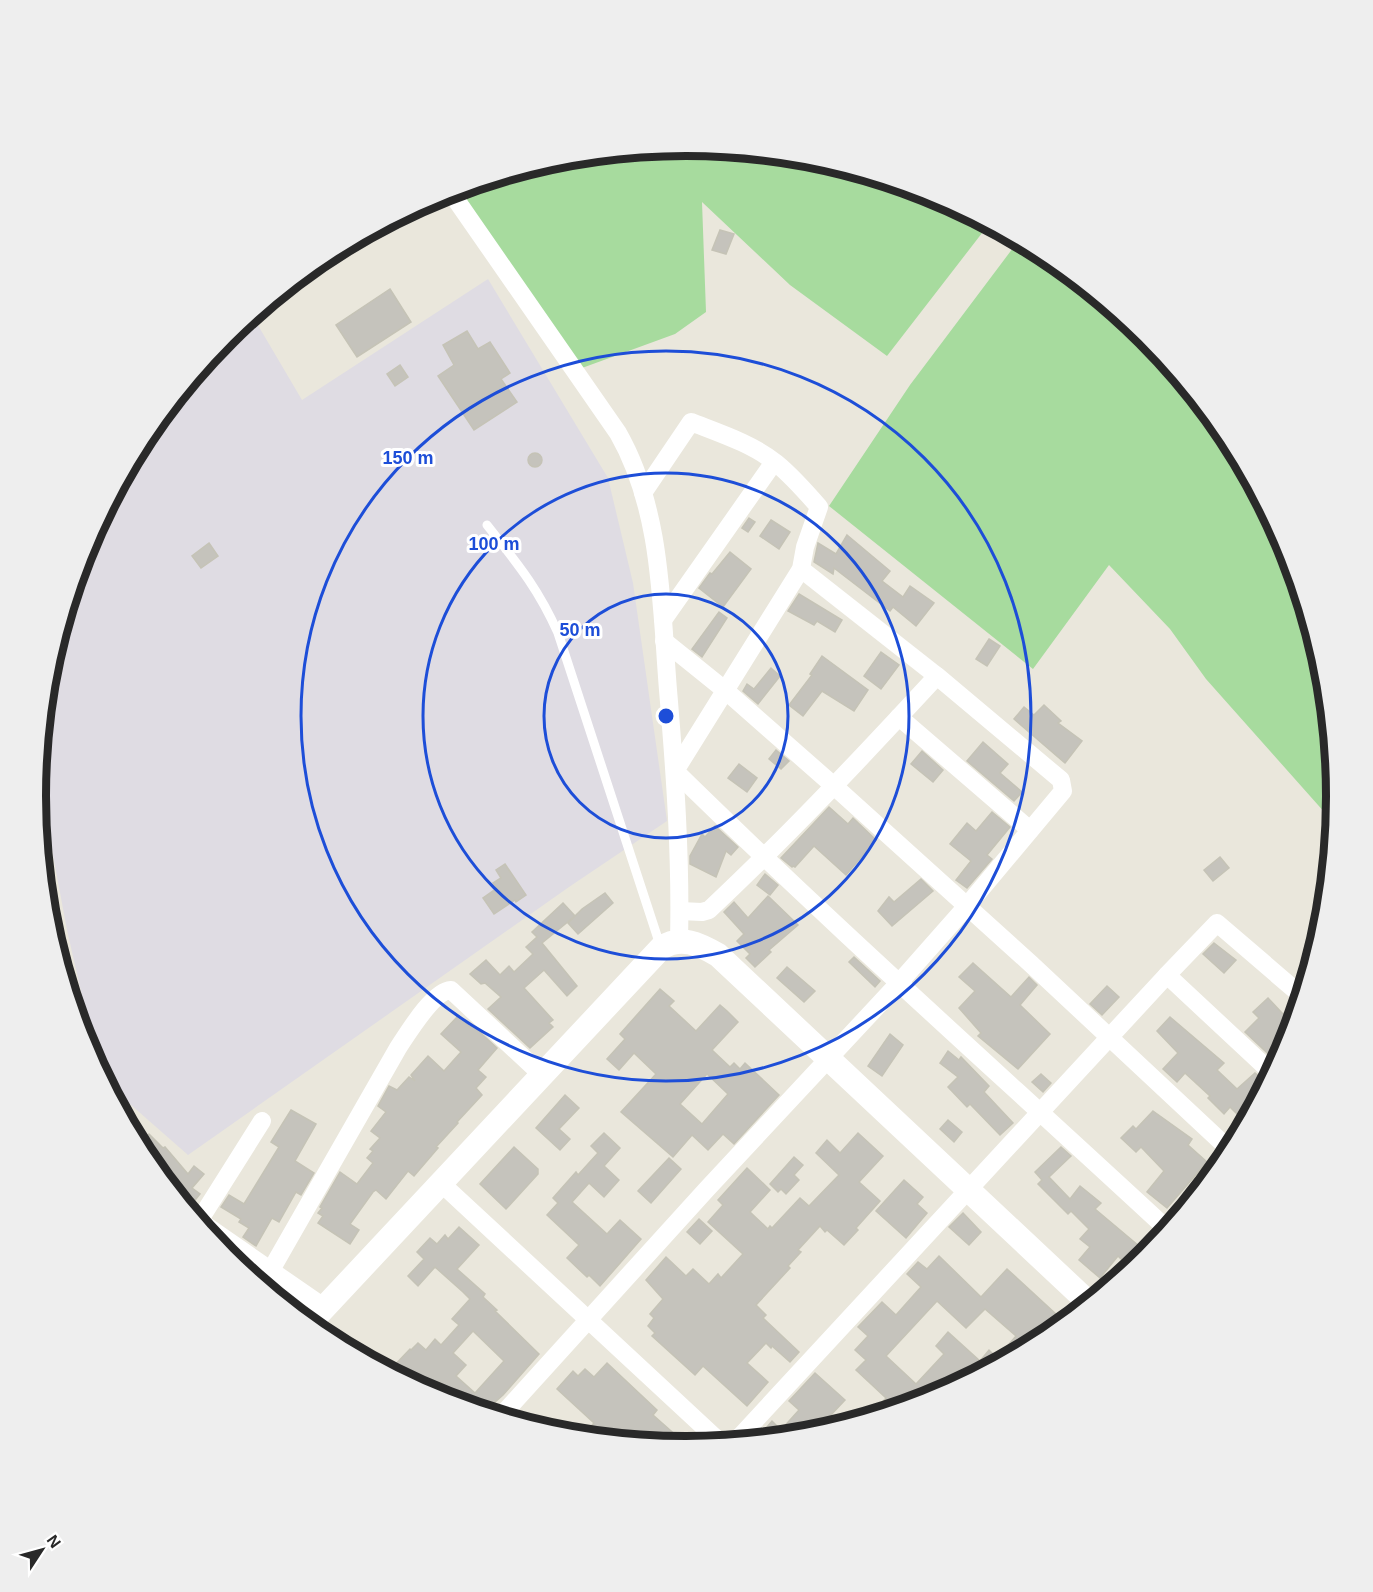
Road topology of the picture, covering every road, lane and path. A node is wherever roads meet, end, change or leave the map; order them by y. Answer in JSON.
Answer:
{"nodes":[{"id":1,"x":456,"y":200,"type":"edge"},
{"id":2,"x":774,"y":462,"type":"junction"},
{"id":3,"x":643,"y":493,"type":"junction"},
{"id":4,"x":487,"y":525,"type":"dead end"},
{"id":5,"x":801,"y":569,"type":"junction"},
{"id":6,"x":663,"y":621,"type":"junction"},
{"id":7,"x":664,"y":641,"type":"junction"},
{"id":8,"x":937,"y":676,"type":"junction"},
{"id":9,"x":726,"y":691,"type":"junction"},
{"id":10,"x":899,"y":717,"type":"junction"},
{"id":11,"x":675,"y":771,"type":"junction"},
{"id":12,"x":834,"y":786,"type":"junction"},
{"id":13,"x":1030,"y":830,"type":"junction"},
{"id":14,"x":764,"y":858,"type":"junction"},
{"id":15,"x":966,"y":907,"type":"junction"},
{"id":16,"x":680,"y":911,"type":"junction"},
{"id":17,"x":670,"y":944,"type":"junction"},
{"id":18,"x":1167,"y":975,"type":"junction"},
{"id":19,"x":898,"y":984,"type":"junction"},
{"id":20,"x":1296,"y":991,"type":"edge"},
{"id":21,"x":1109,"y":1038,"type":"junction"},
{"id":22,"x":827,"y":1058,"type":"junction"},
{"id":23,"x":1266,"y":1067,"type":"edge"},
{"id":24,"x":541,"y":1074,"type":"junction"},
{"id":25,"x":1040,"y":1112,"type":"junction"},
{"id":26,"x":262,"y":1121,"type":"dead end"},
{"id":27,"x":1224,"y":1144,"type":"edge"},
{"id":28,"x":442,"y":1184,"type":"junction"},
{"id":29,"x":968,"y":1190,"type":"junction"},
{"id":30,"x":201,"y":1213,"type":"edge"},
{"id":31,"x":1162,"y":1225,"type":"edge"},
{"id":32,"x":222,"y":1236,"type":"edge"},
{"id":33,"x":271,"y":1270,"type":"junction"},
{"id":34,"x":1083,"y":1298,"type":"edge"},
{"id":35,"x":317,"y":1316,"type":"edge"},
{"id":36,"x":587,"y":1320,"type":"junction"},
{"id":37,"x":507,"y":1410,"type":"edge"},
{"id":38,"x":743,"y":1434,"type":"edge"},
{"id":39,"x":713,"y":1435,"type":"edge"}],
"edges":[{"from":1,"to":3,"type":"street"},
{"from":2,"to":3,"type":"street"},
{"from":2,"to":5,"type":"street"},
{"from":2,"to":6,"type":"street"},
{"from":3,"to":6,"type":"street"},
{"from":4,"to":17,"type":"lane"},
{"from":5,"to":8,"type":"street"},
{"from":5,"to":9,"type":"street"},
{"from":6,"to":7,"type":"street"},
{"from":7,"to":9,"type":"street"},
{"from":7,"to":11,"type":"street"},
{"from":8,"to":10,"type":"street"},
{"from":8,"to":13,"type":"street"},
{"from":9,"to":11,"type":"street"},
{"from":9,"to":12,"type":"street"},
{"from":10,"to":12,"type":"street"},
{"from":10,"to":13,"type":"street"},
{"from":11,"to":14,"type":"street"},
{"from":11,"to":16,"type":"street"},
{"from":12,"to":14,"type":"street"},
{"from":12,"to":15,"type":"street"},
{"from":13,"to":15,"type":"street"},
{"from":14,"to":16,"type":"street"},
{"from":14,"to":19,"type":"street"},
{"from":15,"to":19,"type":"street"},
{"from":15,"to":21,"type":"street"},
{"from":16,"to":17,"type":"street"},
{"from":17,"to":22,"type":"street"},
{"from":17,"to":24,"type":"street"},
{"from":18,"to":20,"type":"street"},
{"from":18,"to":21,"type":"street"},
{"from":18,"to":23,"type":"street"},
{"from":19,"to":22,"type":"street"},
{"from":19,"to":25,"type":"street"},
{"from":21,"to":25,"type":"street"},
{"from":21,"to":27,"type":"street"},
{"from":22,"to":29,"type":"street"},
{"from":22,"to":36,"type":"street"},
{"from":24,"to":28,"type":"street"},
{"from":24,"to":33,"type":"street"},
{"from":25,"to":29,"type":"street"},
{"from":25,"to":31,"type":"street"},
{"from":26,"to":30,"type":"street"},
{"from":28,"to":35,"type":"street"},
{"from":28,"to":36,"type":"street"},
{"from":29,"to":34,"type":"street"},
{"from":29,"to":38,"type":"street"},
{"from":32,"to":33,"type":"street"},
{"from":33,"to":35,"type":"street"},
{"from":36,"to":37,"type":"street"},
{"from":36,"to":39,"type":"street"}]}
